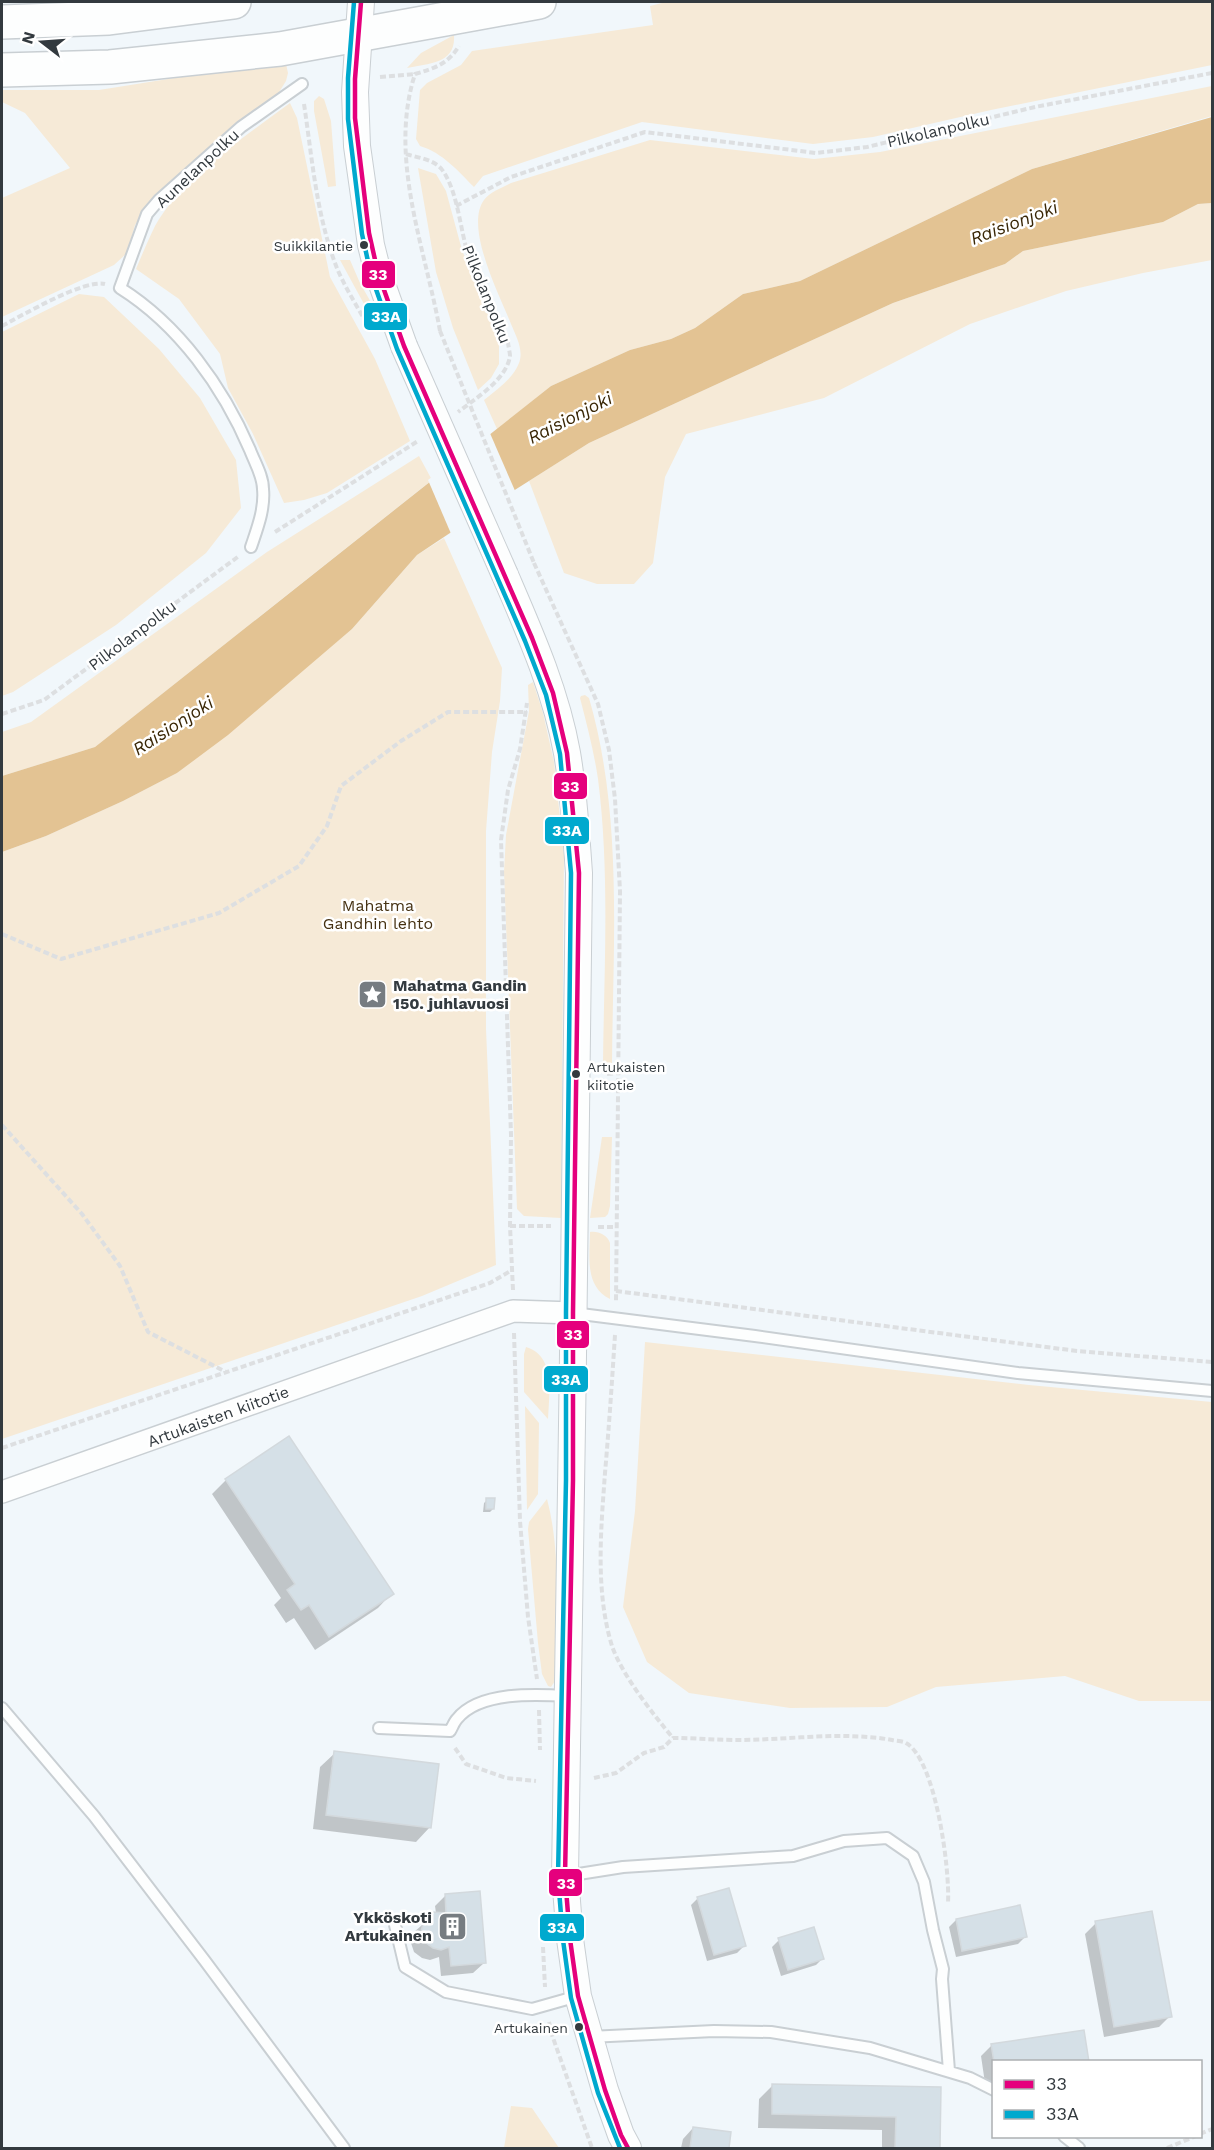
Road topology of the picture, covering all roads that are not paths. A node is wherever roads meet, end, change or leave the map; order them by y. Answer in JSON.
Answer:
{"nodes":[{"id":1,"x":234,"y":2,"type":"edge"},
{"id":2,"x":361,"y":2,"type":"edge"},
{"id":3,"x":539,"y":2,"type":"edge"},
{"id":4,"x":2,"y":22,"type":"edge"},
{"id":5,"x":359,"y":34,"type":"junction"},
{"id":6,"x":2,"y":70,"type":"edge"},
{"id":7,"x":302,"y":84,"type":"road end"},
{"id":8,"x":250,"y":547,"type":"road end"},
{"id":9,"x":573,"y":1313,"type":"junction"},
{"id":10,"x":1212,"y":1391,"type":"edge"},
{"id":11,"x":2,"y":1492,"type":"edge"},
{"id":12,"x":568,"y":1696,"type":"junction"},
{"id":13,"x":2,"y":1708,"type":"edge"},
{"id":14,"x":379,"y":1728,"type":"dead end"},
{"id":15,"x":565,"y":1876,"type":"junction"},
{"id":16,"x":395,"y":1925,"type":"dead end"},
{"id":17,"x":578,"y":1996,"type":"junction"},
{"id":18,"x":589,"y":2037,"type":"junction"},
{"id":19,"x":949,"y":2071,"type":"junction"},
{"id":20,"x":992,"y":2089,"type":"edge"},
{"id":21,"x":1066,"y":2138,"type":"edge"},
{"id":22,"x":344,"y":2148,"type":"edge"},
{"id":23,"x":628,"y":2148,"type":"edge"},
{"id":24,"x":1079,"y":2148,"type":"edge"}],
"edges":[{"from":1,"to":4,"type":"main road"},
{"from":2,"to":5,"type":"street"},
{"from":3,"to":5,"type":"main road"},
{"from":5,"to":6,"type":"main road"},
{"from":5,"to":9,"type":"street","bridge":true},
{"from":7,"to":8,"type":"lane","name":"Aunelanpolku"},
{"from":9,"to":10,"type":"lane"},
{"from":9,"to":11,"type":"street","name":"Artukaisten kiitotie"},
{"from":9,"to":12,"type":"street"},
{"from":12,"to":14,"type":"lane"},
{"from":12,"to":15,"type":"street"},
{"from":13,"to":22,"type":"lane"},
{"from":15,"to":17,"type":"street"},
{"from":15,"to":19,"type":"lane"},
{"from":16,"to":17,"type":"lane"},
{"from":17,"to":18,"type":"street"},
{"from":18,"to":19,"type":"lane"},
{"from":18,"to":23,"type":"street"},
{"from":19,"to":20,"type":"lane"},
{"from":21,"to":24,"type":"lane"}]}
